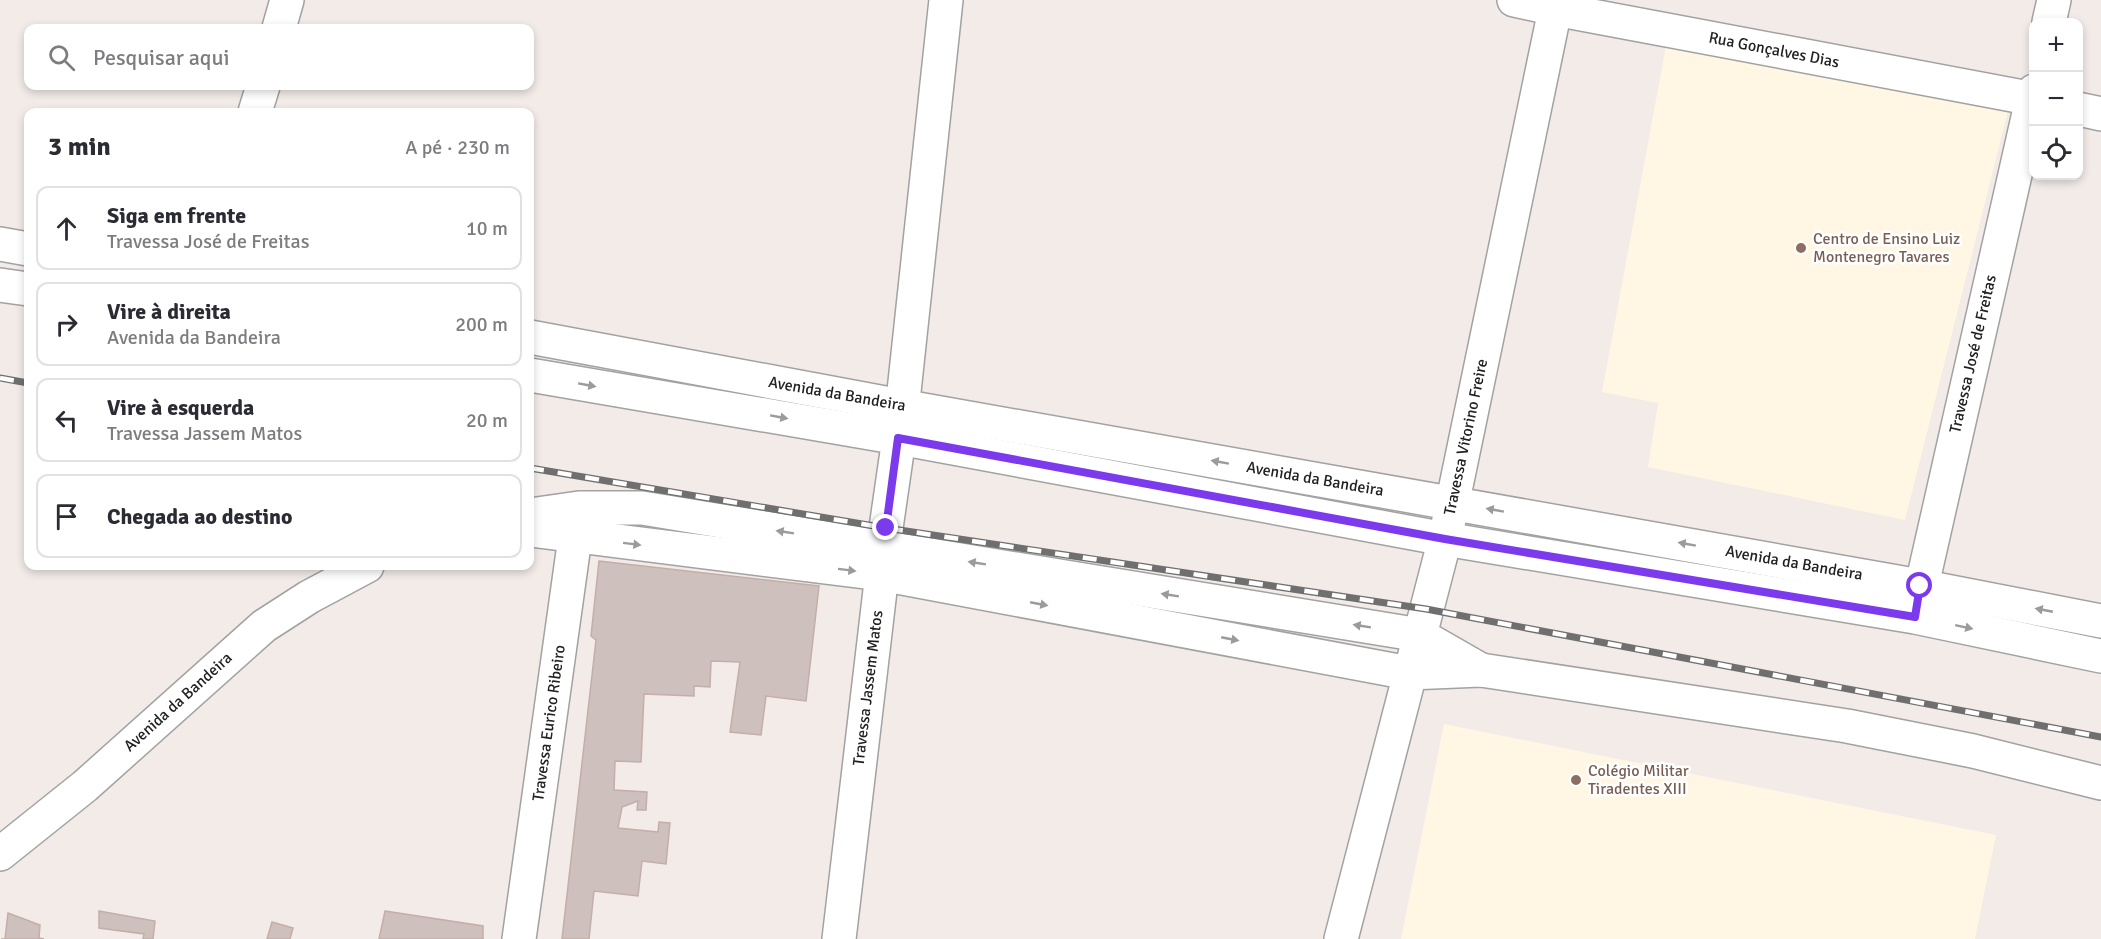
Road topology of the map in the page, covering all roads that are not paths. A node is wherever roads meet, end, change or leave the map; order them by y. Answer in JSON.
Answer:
{"nodes":[{"id":1,"x":287,"y":0,"type":"edge"},
{"id":2,"x":946,"y":0,"type":"edge"},
{"id":3,"x":1514,"y":0,"type":"edge"},
{"id":4,"x":2054,"y":0,"type":"edge"},
{"id":5,"x":1556,"y":5,"type":"edge"},
{"id":6,"x":2050,"y":18,"type":"edge"},
{"id":7,"x":280,"y":24,"type":"edge"},
{"id":8,"x":262,"y":90,"type":"edge"},
{"id":9,"x":2029,"y":95,"type":"edge"},
{"id":10,"x":256,"y":108,"type":"edge"},
{"id":11,"x":2083,"y":110,"type":"edge"},
{"id":12,"x":2029,"y":114,"type":"edge"},
{"id":13,"x":2101,"y":114,"type":"edge"},
{"id":14,"x":0,"y":244,"type":"edge"},
{"id":15,"x":24,"y":248,"type":"edge"},
{"id":16,"x":0,"y":285,"type":"edge"},
{"id":17,"x":24,"y":288,"type":"edge"},
{"id":18,"x":534,"y":339,"type":"edge"},
{"id":19,"x":534,"y":376,"type":"edge"},
{"id":20,"x":900,"y":422,"type":"junction"},
{"id":21,"x":1452,"y":503,"type":"junction"},
{"id":22,"x":534,"y":516,"type":"edge"},
{"id":23,"x":577,"y":523,"type":"junction"},
{"id":24,"x":534,"y":529,"type":"edge"},
{"id":25,"x":1445,"y":539,"type":"junction"},
{"id":26,"x":883,"y":561,"type":"junction"},
{"id":27,"x":360,"y":570,"type":"edge"},
{"id":28,"x":1918,"y":602,"type":"junction"},
{"id":29,"x":2101,"y":621,"type":"edge"},
{"id":30,"x":1420,"y":635,"type":"junction"},
{"id":31,"x":2101,"y":656,"type":"edge"},
{"id":32,"x":1481,"y":670,"type":"junction"},
{"id":33,"x":1409,"y":673,"type":"junction"},
{"id":34,"x":2101,"y":783,"type":"edge"},
{"id":35,"x":0,"y":854,"type":"edge"},
{"id":36,"x":519,"y":939,"type":"edge"},
{"id":37,"x":839,"y":939,"type":"edge"},
{"id":38,"x":1341,"y":939,"type":"edge"}],
"edges":[{"from":1,"to":7,"type":"street"},
{"from":2,"to":20,"type":"street","name":"Travessa Jassem Matos"},
{"from":3,"to":5,"type":"street","name":"Rua Gonçalves Dias"},
{"from":4,"to":6,"type":"street"},
{"from":5,"to":9,"type":"street","name":"Rua Gonçalves Dias"},
{"from":5,"to":21,"type":"street","name":"Travessa Vitorino Freire"},
{"from":8,"to":10,"type":"street"},
{"from":11,"to":13,"type":"street"},
{"from":12,"to":28,"type":"street","name":"Travessa José de Freitas"},
{"from":14,"to":15,"type":"street"},
{"from":16,"to":17,"type":"street"},
{"from":18,"to":20,"type":"street","name":"Avenida da Bandeira"},
{"from":19,"to":20,"type":"street","name":"Avenida da Bandeira","one_way":true},
{"from":21,"to":20,"type":"street","name":"Avenida da Bandeira","one_way":true},
{"from":20,"to":25,"type":"street","name":"Avenida da Bandeira"},
{"from":20,"to":26,"type":"street","name":"Travessa Jassem Matos"},
{"from":21,"to":25,"type":"street","name":"Travessa Vitorino Freire"},
{"from":28,"to":21,"type":"street","name":"Avenida da Bandeira","one_way":true},
{"from":22,"to":23,"type":"street"},
{"from":23,"to":24,"type":"street"},
{"from":23,"to":26,"type":"street"},
{"from":23,"to":36,"type":"street","name":"Travessa Eurico Ribeiro"},
{"from":25,"to":28,"type":"street","name":"Avenida da Bandeira"},
{"from":25,"to":30,"type":"street","name":"Travessa Vitorino Freire"},
{"from":30,"to":26,"type":"street","one_way":true},
{"from":26,"to":33,"type":"street","one_way":true},
{"from":26,"to":37,"type":"street","name":"Travessa Jassem Matos"},
{"from":27,"to":35,"type":"street","name":"Avenida da Bandeira"},
{"from":29,"to":28,"type":"street","name":"Avenida da Bandeira","one_way":true},
{"from":28,"to":31,"type":"street","name":"Avenida da Bandeira","one_way":true},
{"from":30,"to":32,"type":"street"},
{"from":30,"to":33,"type":"street","name":"Travessa Vitorino Freire"},
{"from":32,"to":33,"type":"street"},
{"from":32,"to":34,"type":"street"},
{"from":33,"to":38,"type":"street","name":"Travessa Vitorino Freire"}]}
